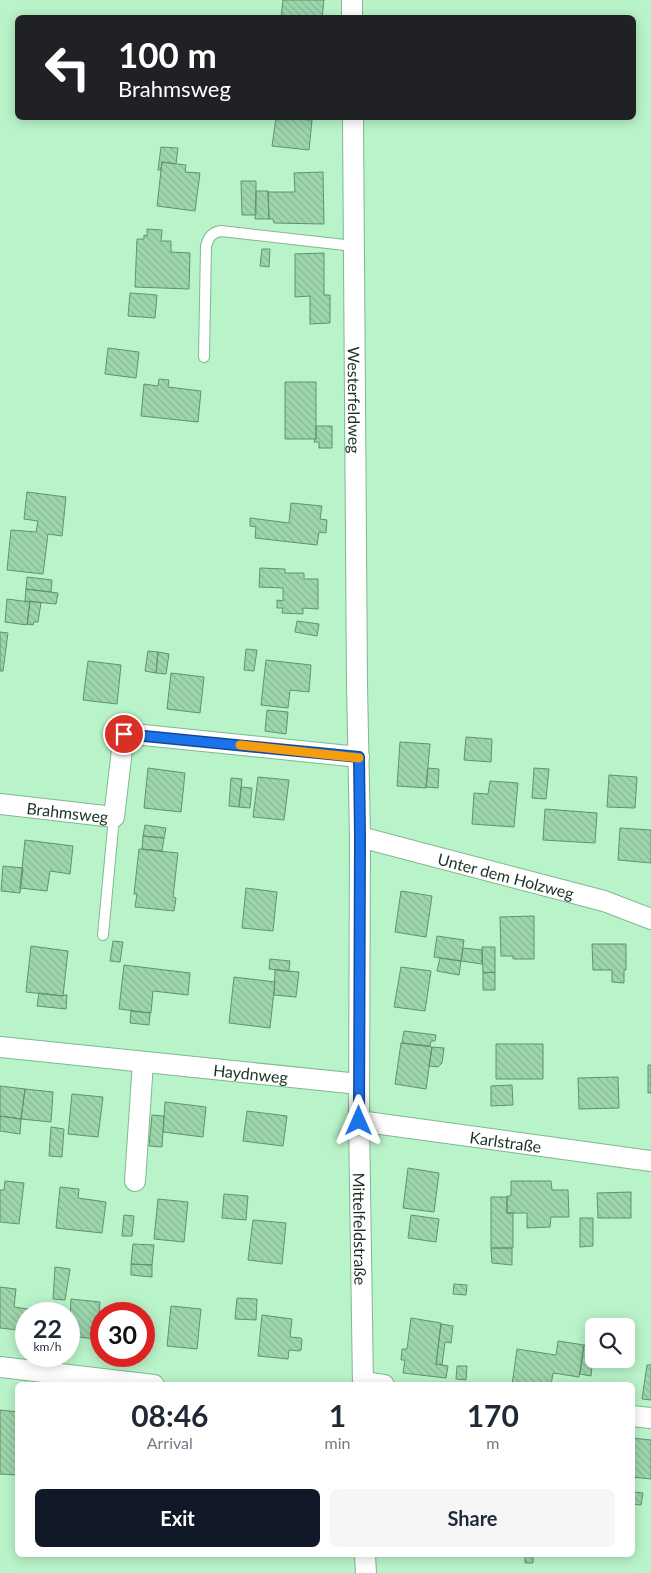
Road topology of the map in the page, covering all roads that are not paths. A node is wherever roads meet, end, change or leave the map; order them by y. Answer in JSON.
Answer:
{"nodes":[{"id":1,"x":352,"y":0,"type":"edge"},
{"id":2,"x":352,"y":15,"type":"edge"},
{"id":3,"x":353,"y":120,"type":"edge"},
{"id":4,"x":354,"y":246,"type":"junction"},
{"id":5,"x":204,"y":357,"type":"dead end"},
{"id":6,"x":357,"y":684,"type":"joint"},
{"id":7,"x":359,"y":757,"type":"junction"},
{"id":8,"x":0,"y":804,"type":"edge"},
{"id":9,"x":114,"y":817,"type":"junction"},
{"id":10,"x":360,"y":836,"type":"junction"},
{"id":11,"x":651,"y":919,"type":"edge"},
{"id":12,"x":103,"y":934,"type":"dead end"},
{"id":13,"x":0,"y":1047,"type":"edge"},
{"id":14,"x":143,"y":1062,"type":"junction"},
{"id":15,"x":359,"y":1084,"type":"junction"},
{"id":16,"x":359,"y":1121,"type":"junction"},
{"id":17,"x":651,"y":1161,"type":"edge"},
{"id":18,"x":136,"y":1181,"type":"dead end"},
{"id":19,"x":0,"y":1367,"type":"edge"},
{"id":20,"x":128,"y":1382,"type":"edge"},
{"id":21,"x":363,"y":1382,"type":"edge"},
{"id":22,"x":635,"y":1416,"type":"edge"},
{"id":23,"x":651,"y":1418,"type":"edge"},
{"id":24,"x":365,"y":1557,"type":"edge"},
{"id":25,"x":366,"y":1573,"type":"edge"}],
"edges":[{"from":1,"to":2,"type":"street"},
{"from":3,"to":4,"type":"street","name":"Westerfeldweg"},
{"from":4,"to":5,"type":"lane"},
{"from":4,"to":6,"type":"street","name":"Westerfeldweg"},
{"from":6,"to":7,"type":"street","name":"Mittelfeldstraße"},
{"from":7,"to":9,"type":"street","name":"Brahmsweg"},
{"from":7,"to":10,"type":"street","name":"Mittelfeldstraße"},
{"from":8,"to":9,"type":"street","name":"Brahmsweg"},
{"from":9,"to":12,"type":"lane"},
{"from":10,"to":11,"type":"street","name":"Unter dem Holzweg"},
{"from":10,"to":15,"type":"street","name":"Mittelfeldstraße"},
{"from":13,"to":14,"type":"street","name":"Haydnweg"},
{"from":14,"to":15,"type":"street","name":"Haydnweg"},
{"from":14,"to":18,"type":"street"},
{"from":15,"to":16,"type":"street","name":"Mittelfeldstraße"},
{"from":16,"to":17,"type":"street","name":"Karlstraße"},
{"from":16,"to":21,"type":"street","name":"Mittelfeldstraße"},
{"from":19,"to":20,"type":"street"},
{"from":22,"to":23,"type":"street"},
{"from":24,"to":25,"type":"street"}]}
